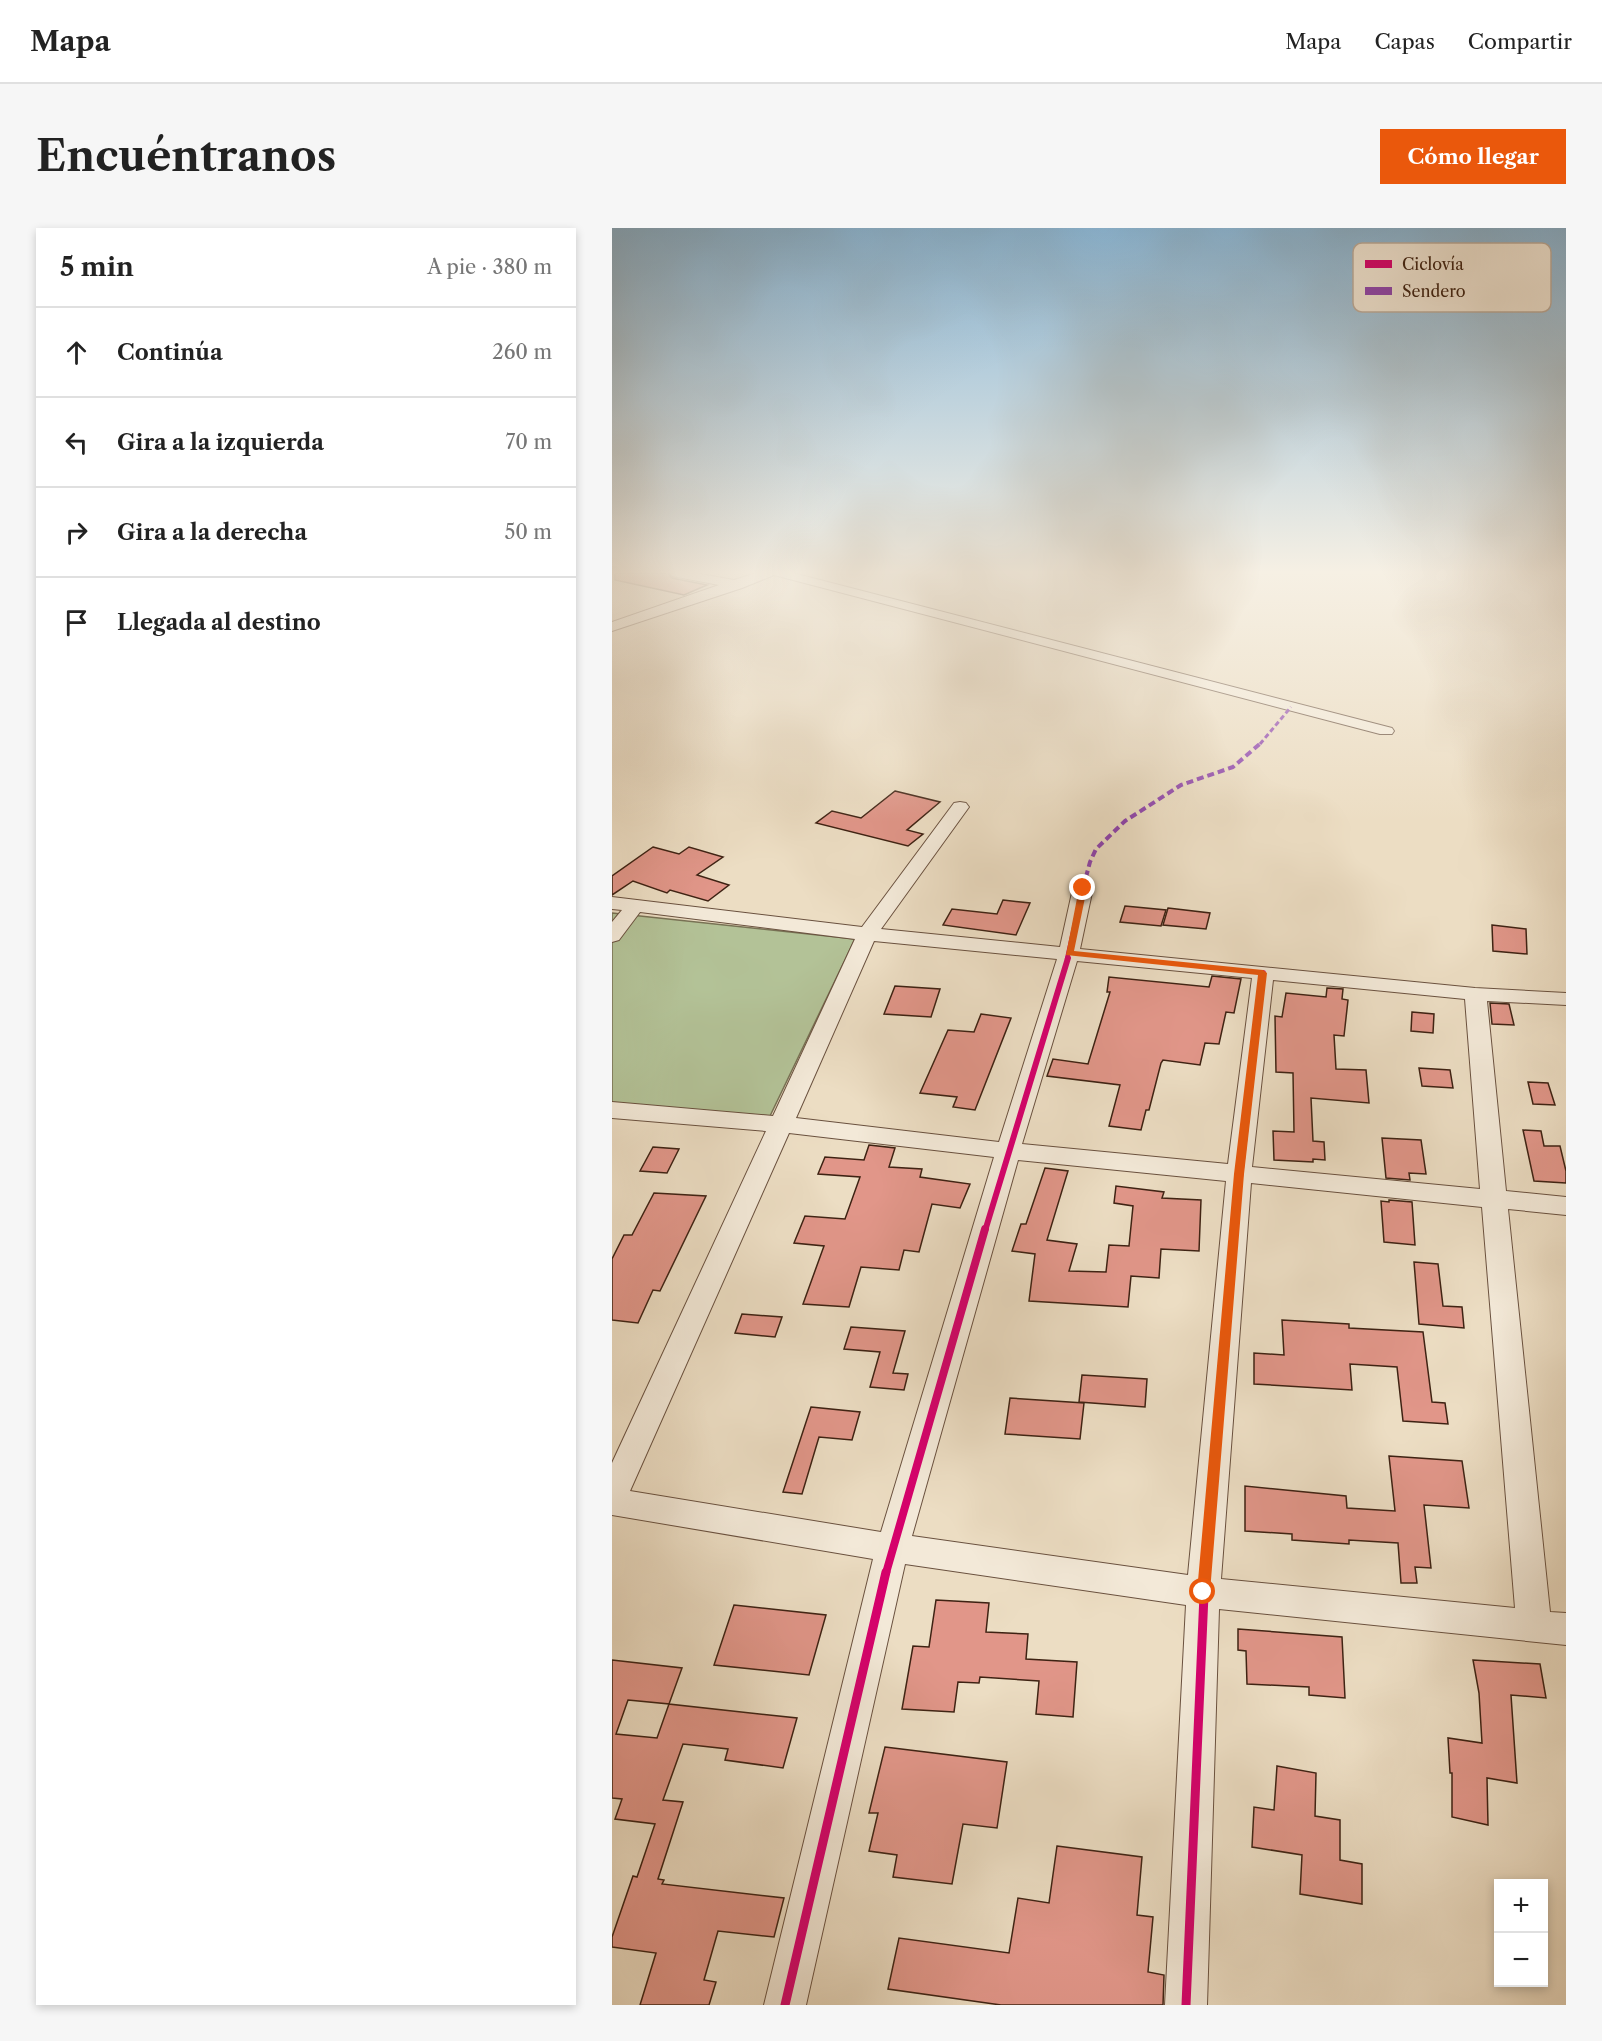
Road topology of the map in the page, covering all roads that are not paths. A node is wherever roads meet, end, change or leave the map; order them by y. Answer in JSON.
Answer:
{"nodes":[{"id":1,"x":1098,"y":656,"type":"edge"},
{"id":2,"x":1386,"y":731,"type":"dead end"},
{"id":3,"x":960,"y":807,"type":"dead end"},
{"id":4,"x":1083,"y":888,"type":"dead end"},
{"id":5,"x":612,"y":903,"type":"edge"},
{"id":6,"x":635,"y":906,"type":"junction"},
{"id":7,"x":867,"y":934,"type":"junction"},
{"id":8,"x":612,"y":936,"type":"edge"},
{"id":9,"x":1069,"y":953,"type":"junction"},
{"id":10,"x":1263,"y":973,"type":"junction"},
{"id":11,"x":1475,"y":994,"type":"junction"},
{"id":12,"x":1566,"y":999,"type":"edge"},
{"id":13,"x":612,"y":1110,"type":"edge"},
{"id":14,"x":780,"y":1124,"type":"junction"},
{"id":15,"x":1008,"y":1151,"type":"junction"},
{"id":16,"x":1239,"y":1174,"type":"junction"},
{"id":17,"x":1494,"y":1200,"type":"junction"},
{"id":18,"x":1566,"y":1206,"type":"edge"},
{"id":19,"x":612,"y":1497,"type":"edge"},
{"id":20,"x":612,"y":1502,"type":"edge"},
{"id":21,"x":892,"y":1548,"type":"junction"},
{"id":22,"x":1203,"y":1592,"type":"junction"},
{"id":23,"x":1550,"y":1627,"type":"edge"},
{"id":24,"x":784,"y":2005,"type":"edge"},
{"id":25,"x":1186,"y":2005,"type":"edge"}],
"edges":[{"from":1,"to":2,"type":"street"},
{"from":3,"to":7,"type":"street"},
{"from":4,"to":9,"type":"street"},
{"from":5,"to":6,"type":"street"},
{"from":6,"to":7,"type":"street"},
{"from":6,"to":8,"type":"street"},
{"from":7,"to":9,"type":"street"},
{"from":7,"to":14,"type":"street"},
{"from":9,"to":10,"type":"street"},
{"from":9,"to":15,"type":"street"},
{"from":10,"to":11,"type":"street"},
{"from":10,"to":16,"type":"street"},
{"from":11,"to":12,"type":"street"},
{"from":11,"to":17,"type":"street"},
{"from":13,"to":14,"type":"street"},
{"from":14,"to":15,"type":"street"},
{"from":14,"to":19,"type":"street"},
{"from":15,"to":16,"type":"street"},
{"from":15,"to":21,"type":"street"},
{"from":16,"to":17,"type":"street"},
{"from":16,"to":22,"type":"street"},
{"from":17,"to":18,"type":"street"},
{"from":17,"to":23,"type":"street"},
{"from":20,"to":21,"type":"street"},
{"from":21,"to":22,"type":"street"},
{"from":21,"to":24,"type":"street"},
{"from":22,"to":23,"type":"street"},
{"from":22,"to":25,"type":"street"}]}
